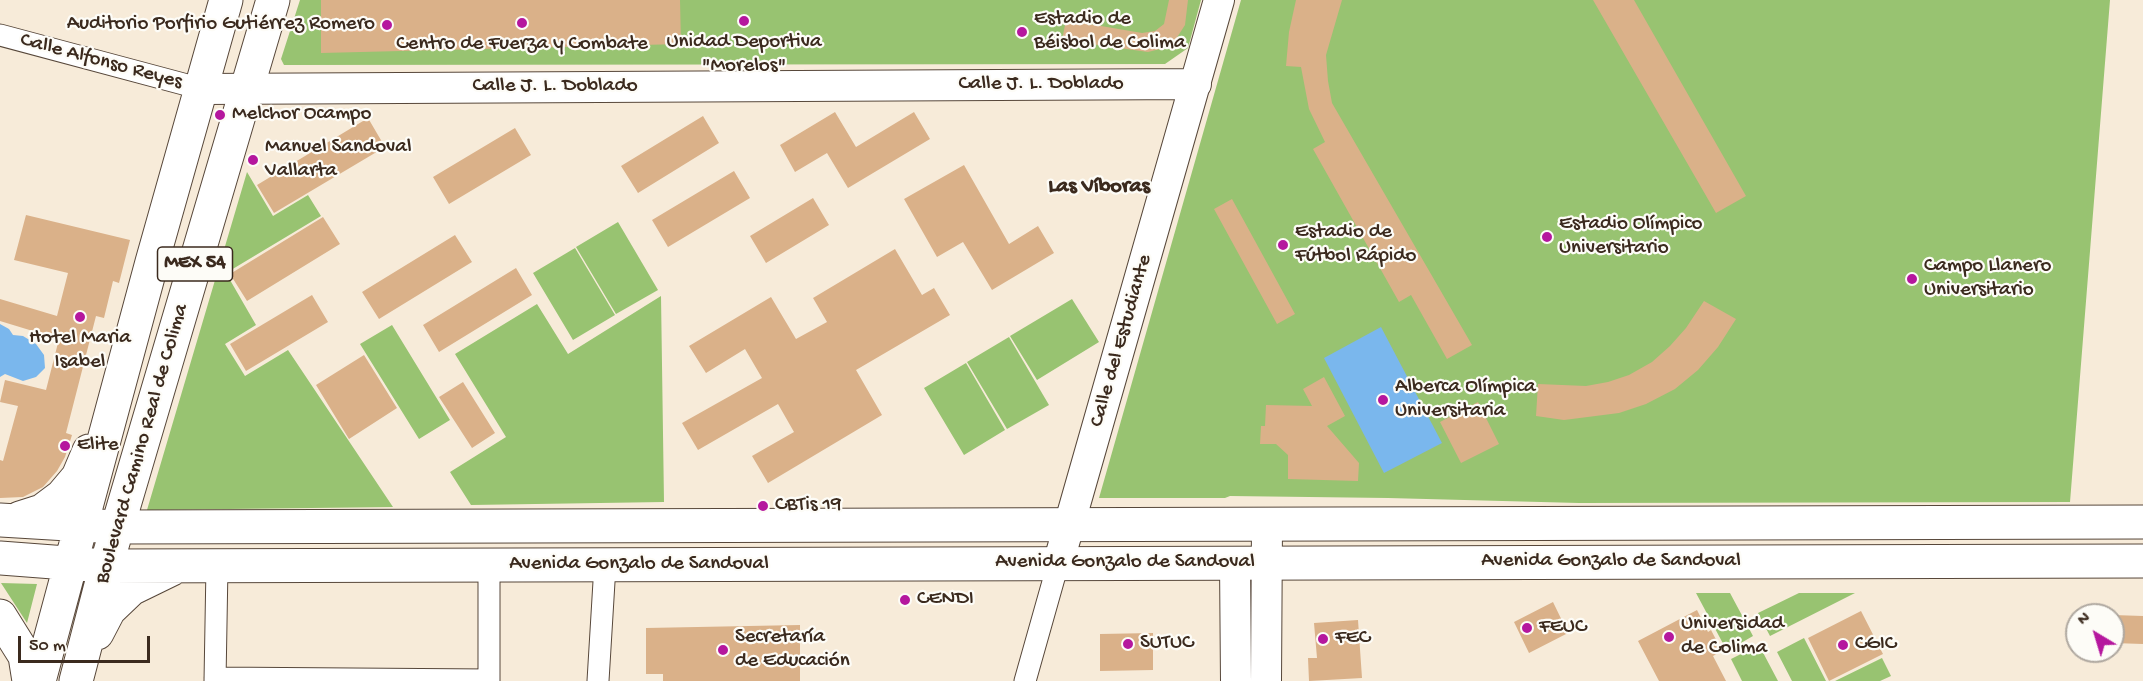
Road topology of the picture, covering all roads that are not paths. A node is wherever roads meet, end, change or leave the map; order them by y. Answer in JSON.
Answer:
{"nodes":[{"id":1,"x":226,"y":0,"type":"edge"},
{"id":2,"x":273,"y":0,"type":"edge"},
{"id":3,"x":1219,"y":0,"type":"edge"},
{"id":4,"x":0,"y":35,"type":"edge"},
{"id":5,"x":1196,"y":84,"type":"junction"},
{"id":6,"x":202,"y":89,"type":"junction"},
{"id":7,"x":246,"y":89,"type":"junction"},
{"id":8,"x":122,"y":379,"type":"junction"},
{"id":9,"x":2143,"y":517,"type":"edge"},
{"id":10,"x":7,"y":520,"type":"edge"},
{"id":11,"x":1070,"y":524,"type":"junction"},
{"id":12,"x":1267,"y":524,"type":"junction"},
{"id":13,"x":81,"y":525,"type":"junction"},
{"id":14,"x":453,"y":526,"type":"junction"},
{"id":15,"x":757,"y":526,"type":"junction"},
{"id":16,"x":117,"y":527,"type":"junction"},
{"id":17,"x":0,"y":558,"type":"edge"},
{"id":18,"x":2141,"y":561,"type":"edge"},
{"id":19,"x":70,"y":563,"type":"junction"},
{"id":20,"x":1251,"y":563,"type":"junction"},
{"id":21,"x":754,"y":564,"type":"junction"},
{"id":22,"x":1058,"y":564,"type":"junction"},
{"id":23,"x":454,"y":565,"type":"junction"},
{"id":24,"x":489,"y":565,"type":"junction"},
{"id":25,"x":605,"y":565,"type":"junction"},
{"id":26,"x":106,"y":566,"type":"junction"},
{"id":27,"x":177,"y":566,"type":"junction"},
{"id":28,"x":217,"y":566,"type":"junction"},
{"id":29,"x":0,"y":616,"type":"edge"},
{"id":30,"x":215,"y":680,"type":"edge"},
{"id":31,"x":489,"y":680,"type":"edge"},
{"id":32,"x":29,"y":681,"type":"edge"},
{"id":33,"x":39,"y":681,"type":"edge"},
{"id":34,"x":76,"y":681,"type":"edge"},
{"id":35,"x":598,"y":681,"type":"edge"},
{"id":36,"x":1025,"y":681,"type":"edge"},
{"id":37,"x":1236,"y":681,"type":"edge"},
{"id":38,"x":1266,"y":681,"type":"edge"}],
"edges":[{"from":1,"to":6,"type":"main road","name":"Boulevard Camino Real de Colima","number":"MEX 54"},
{"from":2,"to":7,"type":"main road","name":"Boulevard Camino Real de Colima","number":"MEX 54"},
{"from":3,"to":5,"type":"street","name":"Calle del Estudiante"},
{"from":4,"to":6,"type":"street","name":"Calle Alfonso Reyes"},
{"from":5,"to":7,"type":"street","name":"Calle J. L. Doblado"},
{"from":5,"to":11,"type":"street","name":"Calle del Estudiante"},
{"from":6,"to":7,"type":"street","name":"Calle J. L. Doblado"},
{"from":6,"to":8,"type":"main road","name":"Boulevard Camino Real de Colima","number":"MEX 54"},
{"from":7,"to":16,"type":"main road","name":"Boulevard Camino Real de Colima","number":"MEX 54"},
{"from":8,"to":10,"type":"main road"},
{"from":8,"to":13,"type":"main road","name":"Boulevard Camino Real de Colima","number":"MEX 54"},
{"from":9,"to":12,"type":"main road","name":"Avenida Gonzalo de Sandoval"},
{"from":9,"to":18,"type":"street"},
{"from":10,"to":13,"type":"main road","name":"Avenida Gonzalo de Sandoval"},
{"from":11,"to":12,"type":"main road","name":"Avenida Gonzalo de Sandoval"},
{"from":11,"to":15,"type":"main road","name":"Avenida Gonzalo de Sandoval"},
{"from":11,"to":22,"type":"street","name":"Calle del Estudiante"},
{"from":12,"to":20,"type":"street"},
{"from":13,"to":16,"type":"main road","name":"Avenida Gonzalo de Sandoval"},
{"from":13,"to":19,"type":"main road","name":"Boulevard Camino Real de Colima","number":"MEX 54"},
{"from":14,"to":15,"type":"main road","name":"Avenida Gonzalo de Sandoval"},
{"from":14,"to":16,"type":"main road","name":"Avenida Gonzalo de Sandoval"},
{"from":14,"to":23,"type":"main road"},
{"from":15,"to":21,"type":"main road"},
{"from":16,"to":26,"type":"main road","name":"Boulevard Camino Real de Colima","number":"MEX 54"},
{"from":17,"to":19,"type":"main road","name":"Avenida Gonzalo de Sandoval"},
{"from":18,"to":20,"type":"main road","name":"Avenida Gonzalo de Sandoval"},
{"from":19,"to":26,"type":"main road","name":"Avenida Gonzalo de Sandoval"},
{"from":19,"to":33,"type":"main road","name":"Boulevard Camino Real de Colima","number":"MEX 54"},
{"from":20,"to":22,"type":"main road","name":"Avenida Gonzalo de Sandoval"},
{"from":20,"to":37,"type":"street"},
{"from":20,"to":38,"type":"street"},
{"from":21,"to":22,"type":"main road","name":"Avenida Gonzalo de Sandoval"},
{"from":21,"to":25,"type":"main road","name":"Avenida Gonzalo de Sandoval"},
{"from":22,"to":36,"type":"street","name":"Calle del Estudiante"},
{"from":23,"to":24,"type":"main road","name":"Avenida Gonzalo de Sandoval"},
{"from":23,"to":28,"type":"main road","name":"Avenida Gonzalo de Sandoval"},
{"from":24,"to":25,"type":"main road","name":"Avenida Gonzalo de Sandoval"},
{"from":24,"to":31,"type":"street"},
{"from":25,"to":35,"type":"street"},
{"from":26,"to":27,"type":"main road","name":"Avenida Gonzalo de Sandoval"},
{"from":26,"to":34,"type":"main road","name":"Boulevard Camino Real de Colima","number":"MEX 54"},
{"from":27,"to":28,"type":"main road","name":"Avenida Gonzalo de Sandoval"},
{"from":27,"to":34,"type":"main road"},
{"from":28,"to":30,"type":"street"},
{"from":29,"to":32,"type":"main road"},
{"from":30,"to":31,"type":"street"}]}
